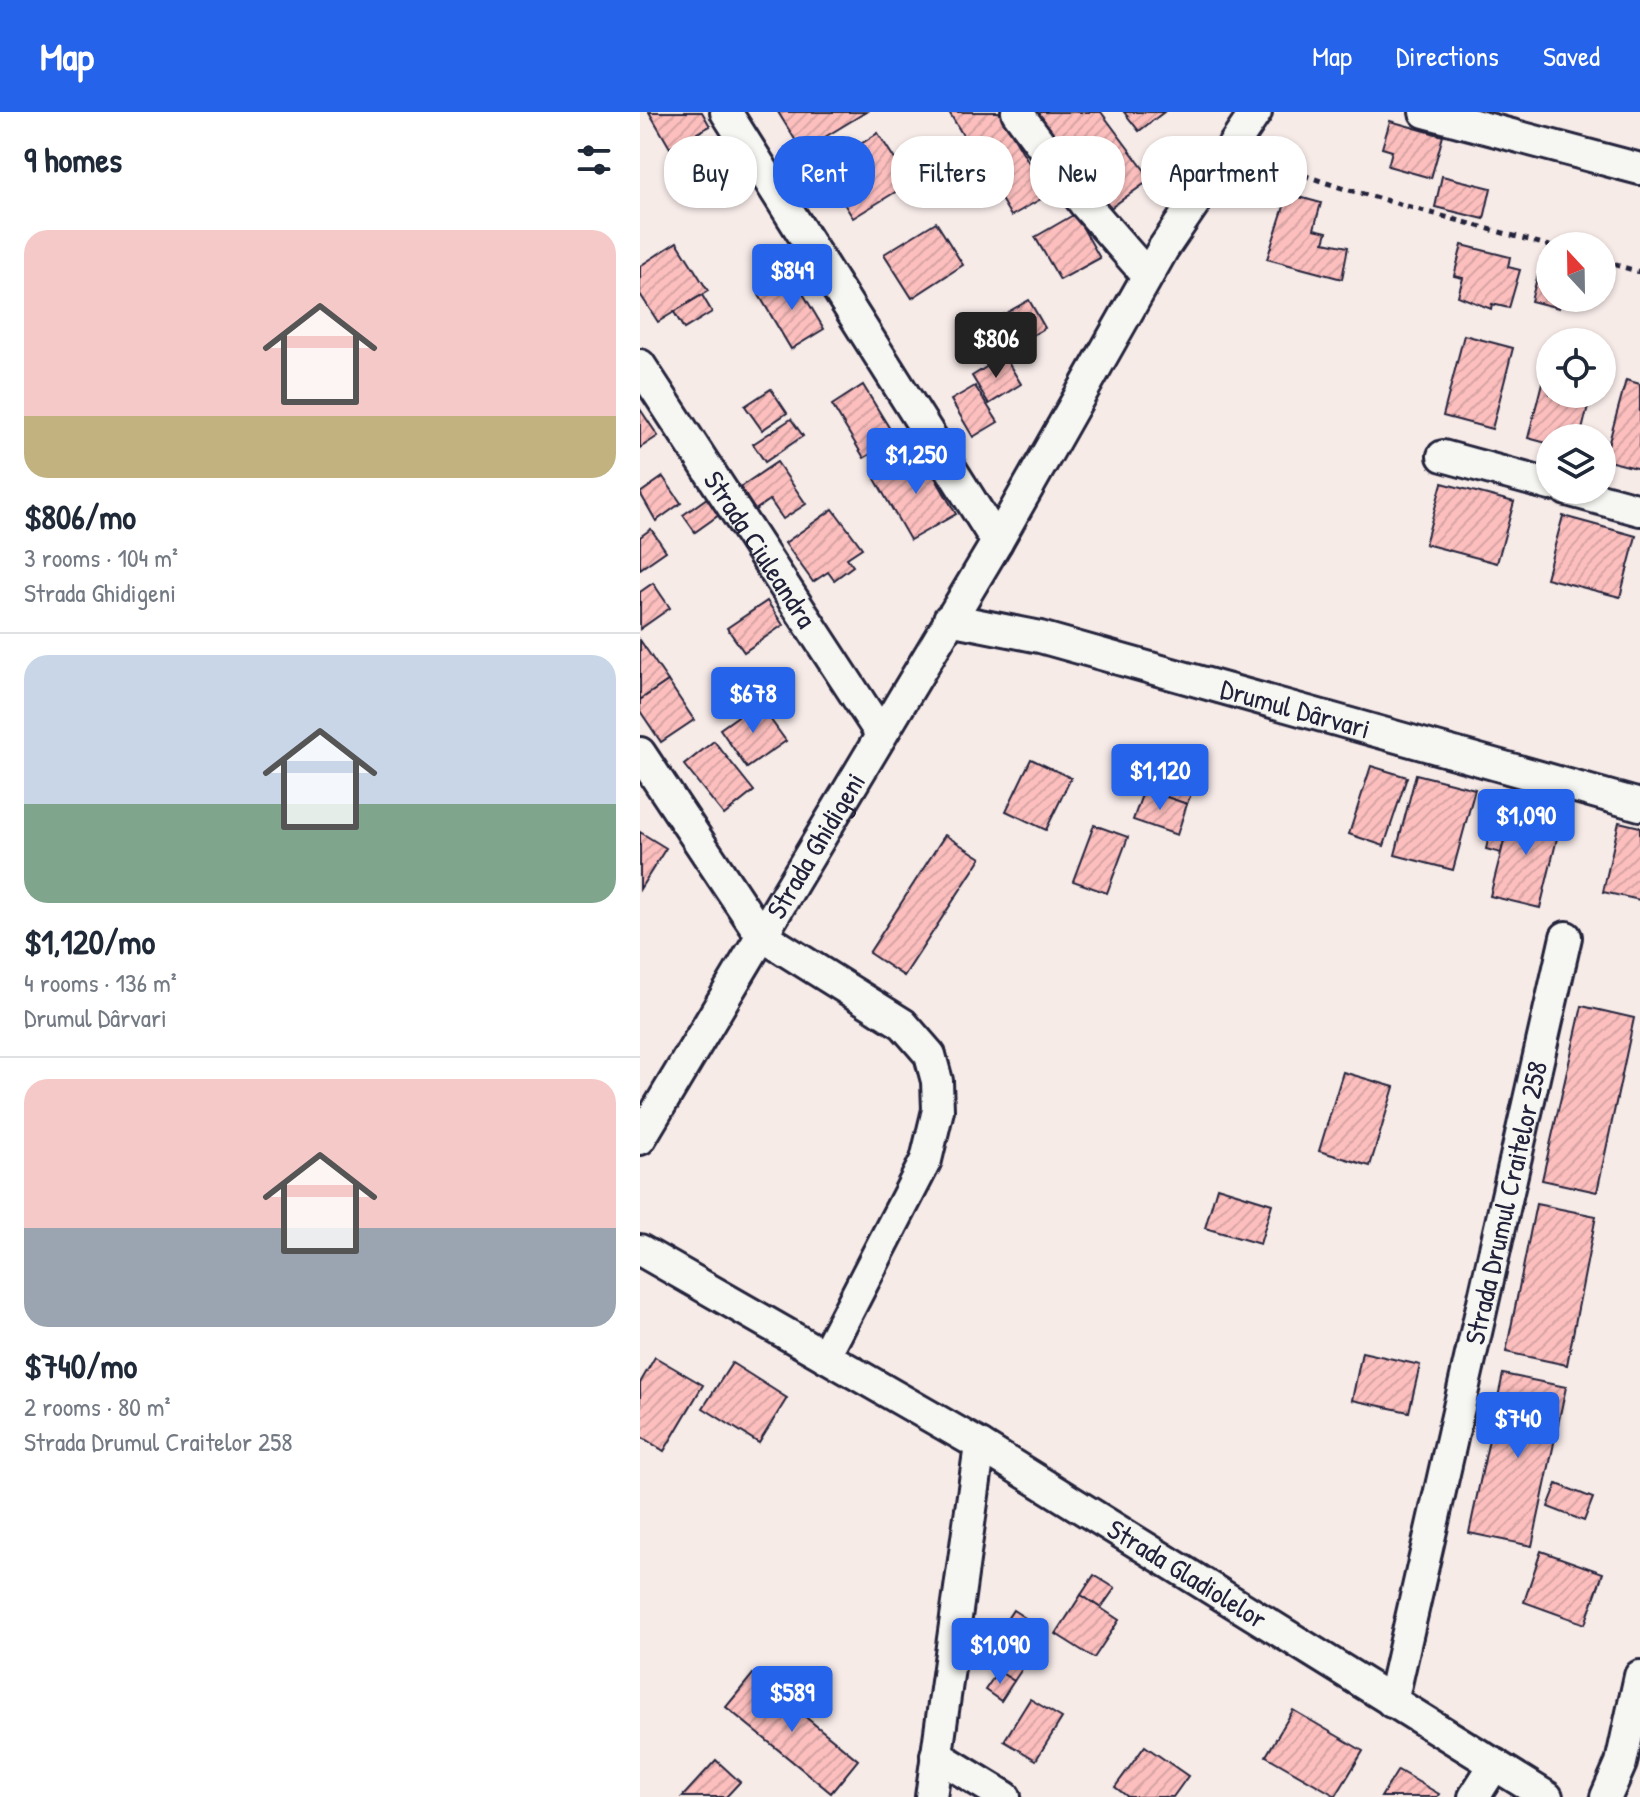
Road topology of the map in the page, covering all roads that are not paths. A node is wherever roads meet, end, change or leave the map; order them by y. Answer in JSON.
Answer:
{"nodes":[{"id":1,"x":726,"y":112,"type":"edge"},
{"id":2,"x":1017,"y":112,"type":"edge"},
{"id":3,"x":1256,"y":112,"type":"edge"},
{"id":4,"x":1425,"y":112,"type":"edge"},
{"id":5,"x":1640,"y":169,"type":"edge"},
{"id":6,"x":1147,"y":275,"type":"junction"},
{"id":7,"x":640,"y":365,"type":"edge"},
{"id":8,"x":1443,"y":456,"type":"dead end"},
{"id":9,"x":1536,"y":481,"type":"edge"},
{"id":10,"x":1616,"y":503,"type":"edge"},
{"id":11,"x":1640,"y":510,"type":"edge"},
{"id":12,"x":997,"y":542,"type":"junction"},
{"id":13,"x":949,"y":619,"type":"junction"},
{"id":14,"x":881,"y":734,"type":"junction"},
{"id":15,"x":640,"y":753,"type":"edge"},
{"id":16,"x":1640,"y":805,"type":"edge"},
{"id":17,"x":761,"y":935,"type":"junction"},
{"id":18,"x":1566,"y":937,"type":"dead end"},
{"id":19,"x":640,"y":1139,"type":"edge"},
{"id":20,"x":640,"y":1250,"type":"edge"},
{"id":21,"x":825,"y":1356,"type":"junction"},
{"id":22,"x":980,"y":1445,"type":"junction"},
{"id":23,"x":1640,"y":1676,"type":"edge"},
{"id":24,"x":1392,"y":1702,"type":"junction"},
{"id":25,"x":936,"y":1755,"type":"junction"},
{"id":26,"x":1495,"y":1764,"type":"junction"},
{"id":27,"x":931,"y":1797,"type":"edge"},
{"id":28,"x":1005,"y":1797,"type":"edge"},
{"id":29,"x":1474,"y":1797,"type":"edge"},
{"id":30,"x":1547,"y":1797,"type":"edge"},
{"id":31,"x":1606,"y":1797,"type":"edge"}],
"edges":[{"from":1,"to":12,"type":"street"},
{"from":2,"to":6,"type":"street"},
{"from":3,"to":6,"type":"street","name":"Strada Ghidigeni"},
{"from":4,"to":5,"type":"street"},
{"from":6,"to":12,"type":"street","name":"Strada Ghidigeni"},
{"from":7,"to":14,"type":"street","name":"Strada Ciuleandra"},
{"from":8,"to":9,"type":"street"},
{"from":10,"to":11,"type":"street"},
{"from":12,"to":13,"type":"street","name":"Strada Ghidigeni"},
{"from":13,"to":14,"type":"street","name":"Strada Ghidigeni"},
{"from":13,"to":16,"type":"street","name":"Drumul Dârvari"},
{"from":14,"to":17,"type":"street","name":"Strada Ghidigeni"},
{"from":15,"to":17,"type":"street"},
{"from":17,"to":19,"type":"street"},
{"from":17,"to":21,"type":"street","name":"Strada Ghidigeni"},
{"from":18,"to":24,"type":"street","name":"Strada Drumul Craitelor 258"},
{"from":20,"to":21,"type":"street"},
{"from":21,"to":22,"type":"street","name":"Strada Gladiolelor"},
{"from":22,"to":24,"type":"street","name":"Strada Gladiolelor"},
{"from":22,"to":25,"type":"street"},
{"from":23,"to":31,"type":"street"},
{"from":24,"to":26,"type":"street","name":"Strada Gladiolelor"},
{"from":25,"to":27,"type":"street"},
{"from":25,"to":28,"type":"street"},
{"from":26,"to":29,"type":"street"},
{"from":26,"to":30,"type":"street","name":"Strada Gladiolelor"}]}
